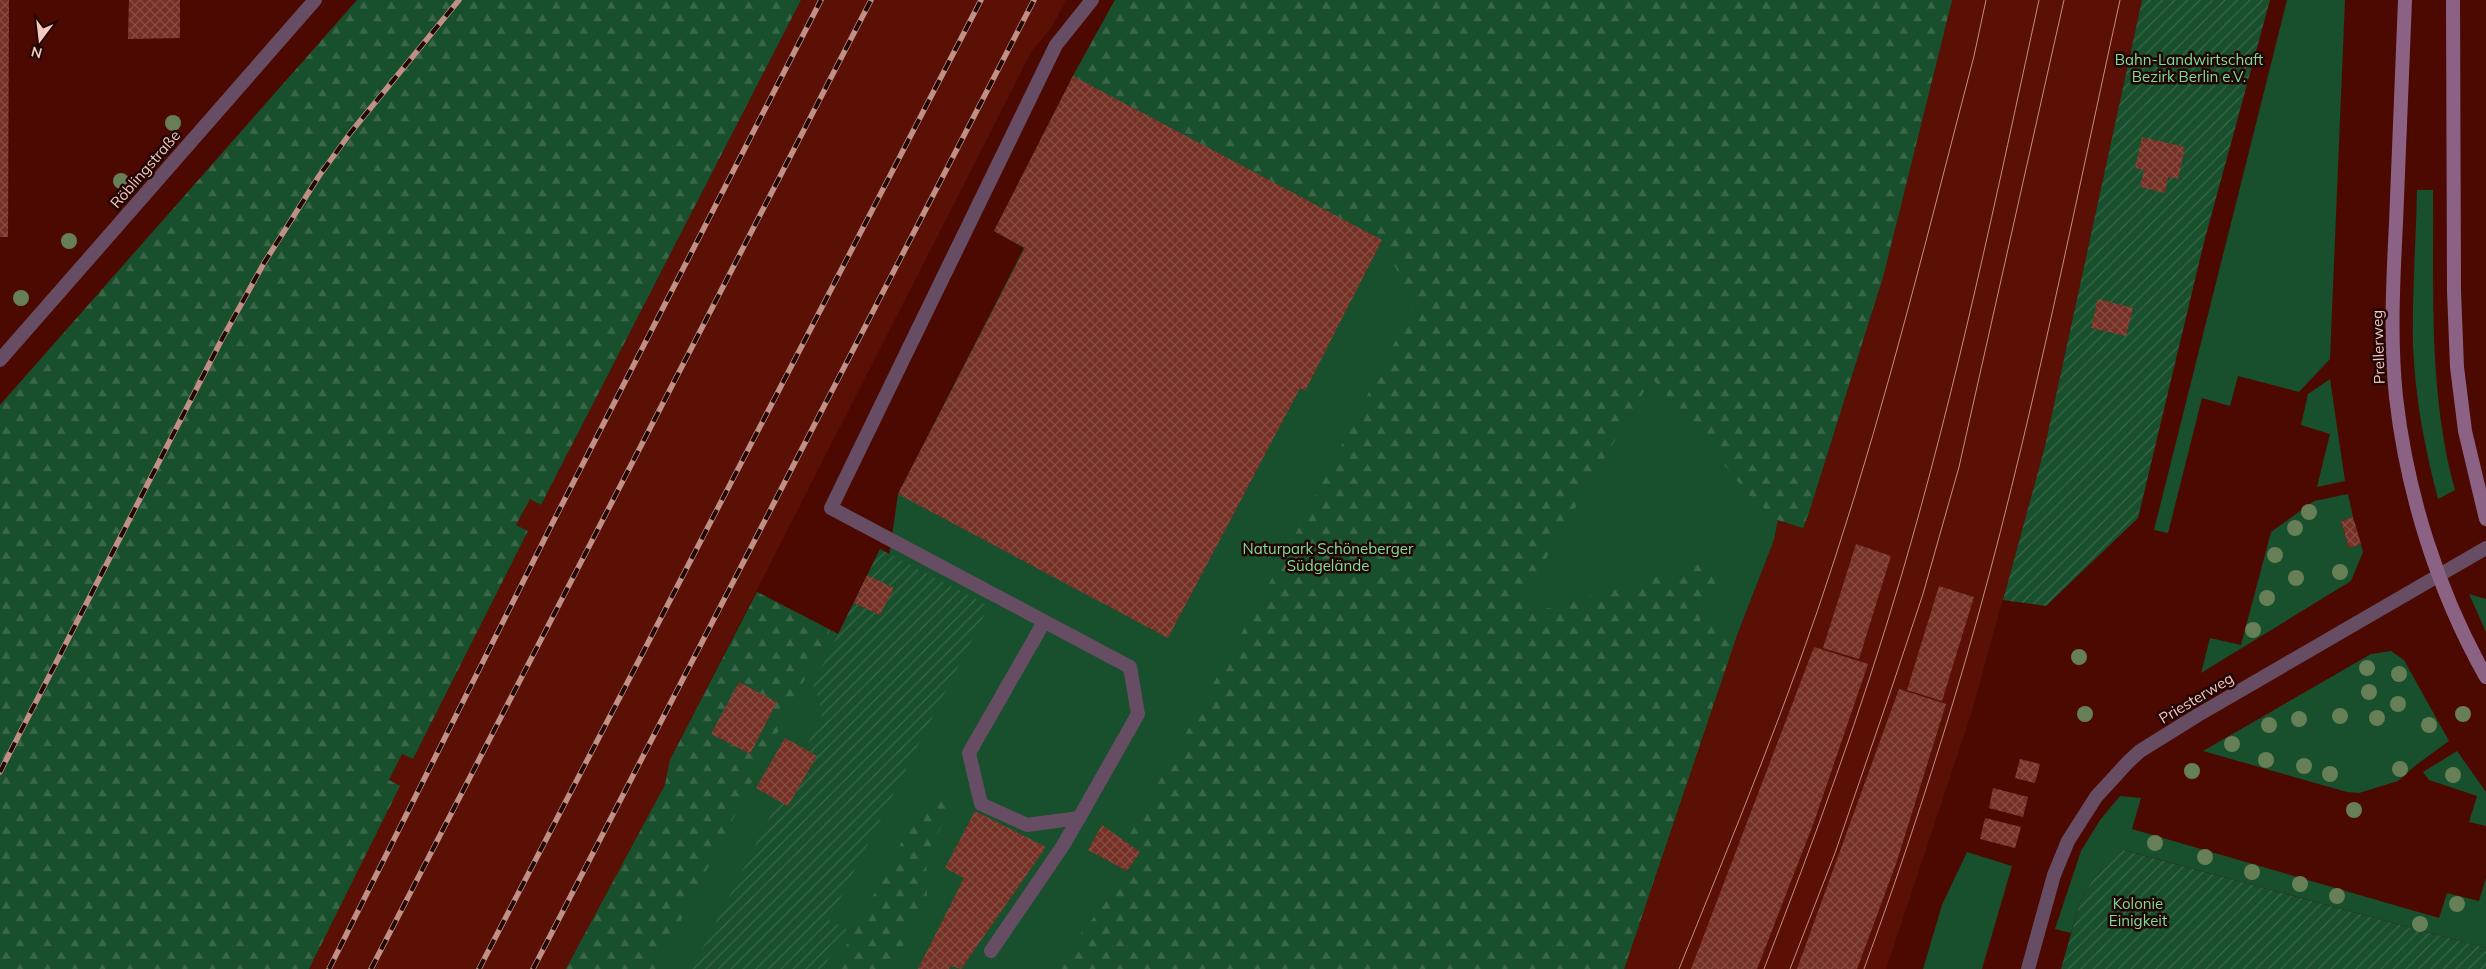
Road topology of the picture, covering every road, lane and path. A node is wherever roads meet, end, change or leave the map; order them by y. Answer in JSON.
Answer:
{"nodes":[{"id":1,"x":315,"y":0,"type":"edge"},
{"id":2,"x":1092,"y":0,"type":"edge"},
{"id":3,"x":2405,"y":0,"type":"edge"},
{"id":4,"x":2454,"y":0,"type":"edge"},
{"id":5,"x":0,"y":360,"type":"edge"},
{"id":6,"x":2486,"y":519,"type":"edge"},
{"id":7,"x":2486,"y":548,"type":"edge"},
{"id":8,"x":2439,"y":575,"type":"junction"},
{"id":9,"x":1044,"y":622,"type":"junction"},
{"id":10,"x":2486,"y":677,"type":"edge"},
{"id":11,"x":1079,"y":818,"type":"junction"},
{"id":12,"x":991,"y":951,"type":"dead end"},
{"id":13,"x":2028,"y":969,"type":"edge"}],
"edges":[{"from":1,"to":5,"type":"street","name":"Röblingstraße"},
{"from":2,"to":9,"type":"street"},
{"from":3,"to":8,"type":"main road","name":"Prellerweg"},
{"from":4,"to":6,"type":"main road"},
{"from":7,"to":8,"type":"street","name":"Priesterweg"},
{"from":8,"to":10,"type":"main road","name":"Prellerweg"},
{"from":8,"to":13,"type":"street","name":"Priesterweg"},
{"from":9,"to":11,"type":"street"},
{"from":9,"to":11,"type":"street"},
{"from":11,"to":12,"type":"street"}]}
